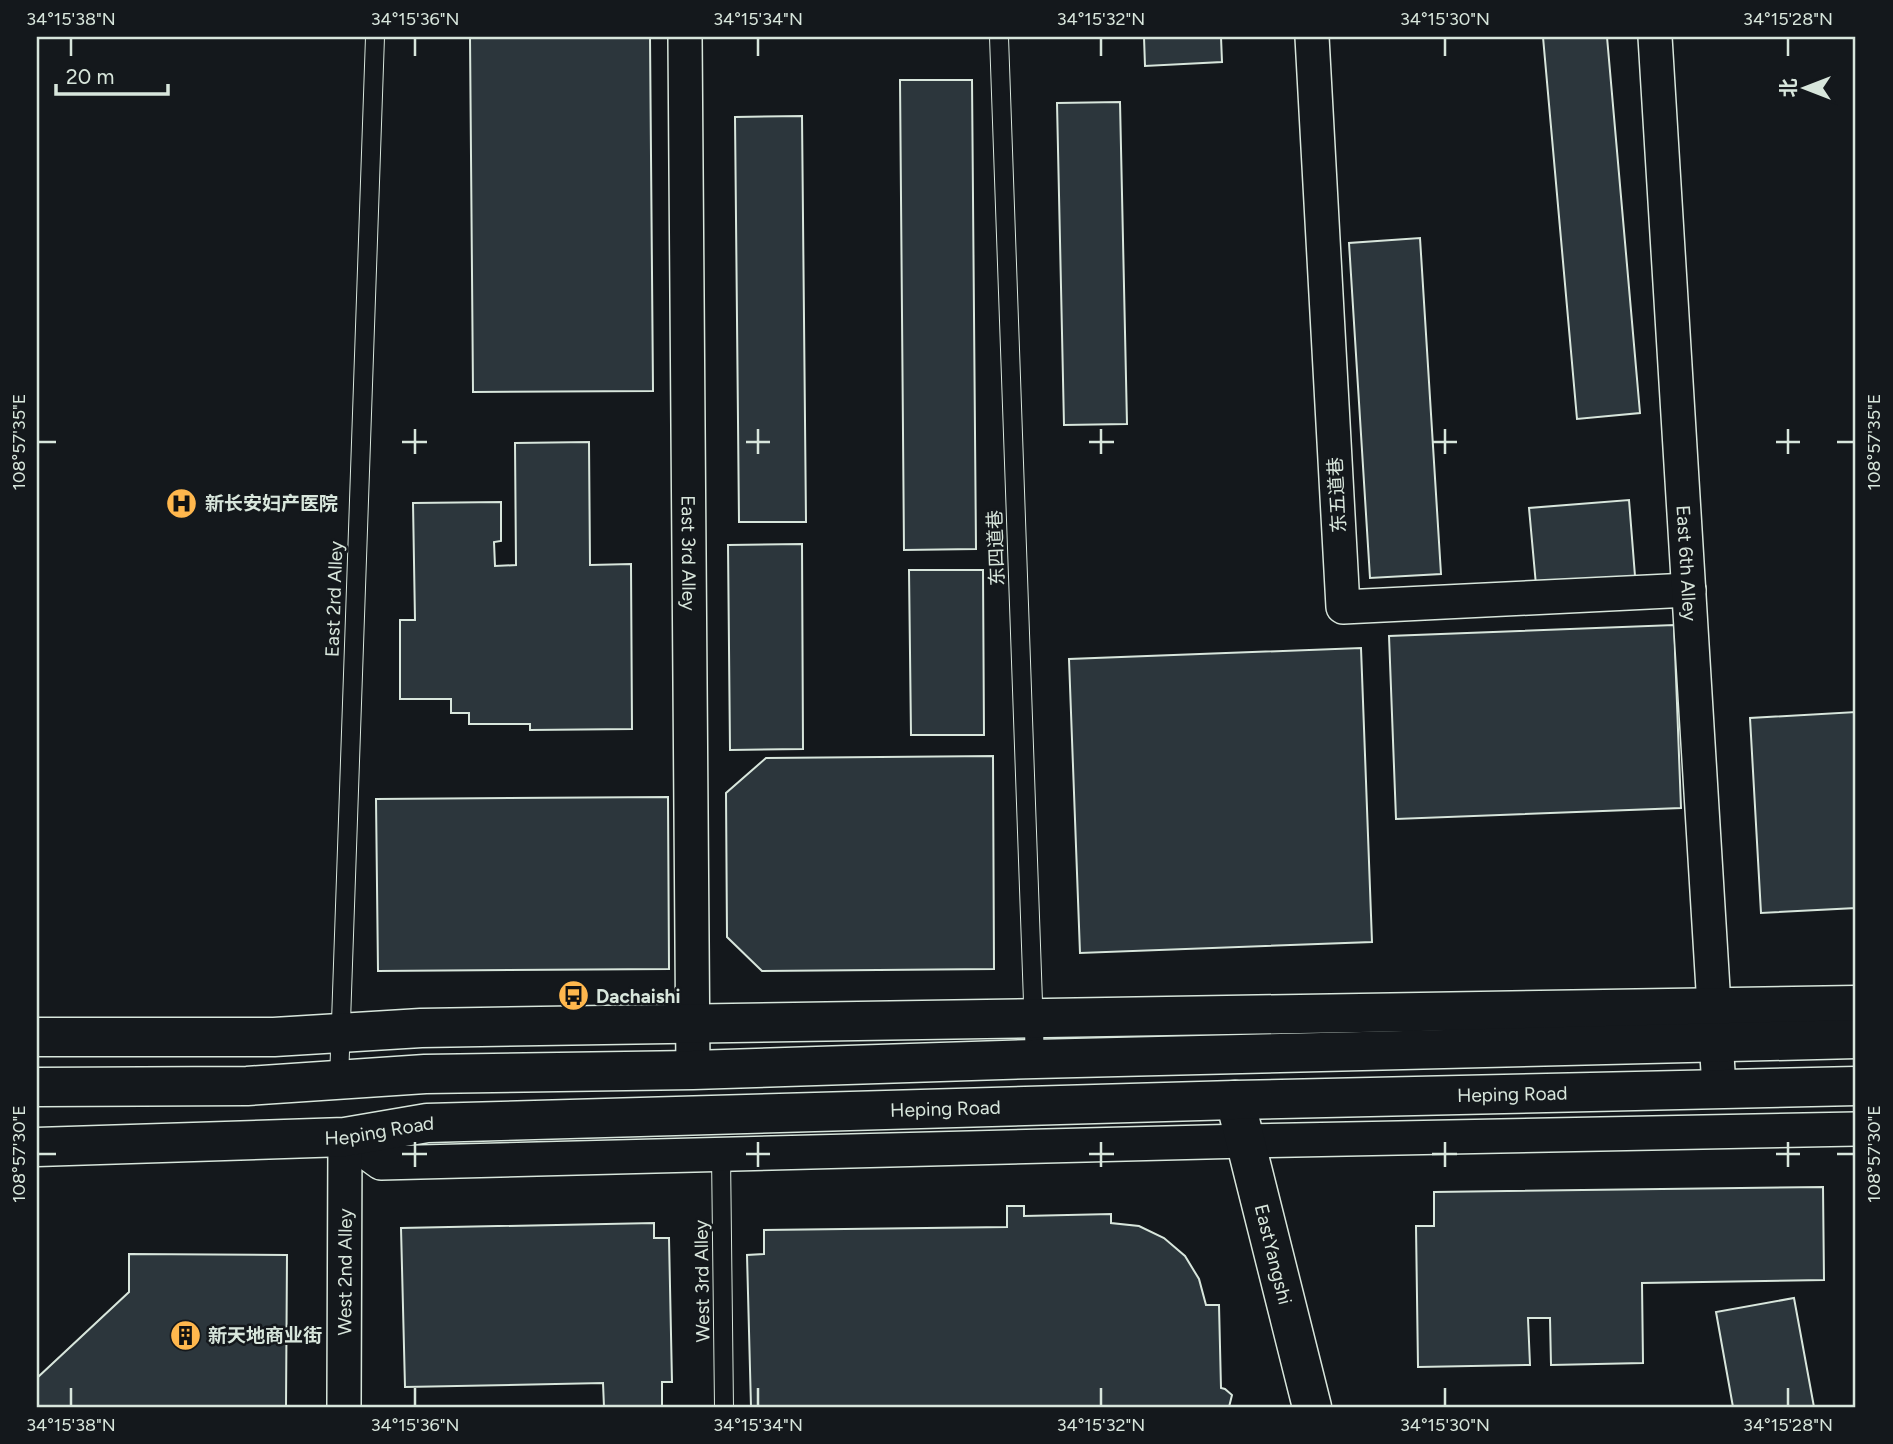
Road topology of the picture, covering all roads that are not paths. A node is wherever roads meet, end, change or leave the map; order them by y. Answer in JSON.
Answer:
{"nodes":[{"id":1,"x":375,"y":37,"type":"edge"},
{"id":2,"x":685,"y":37,"type":"edge"},
{"id":3,"x":999,"y":37,"type":"edge"},
{"id":4,"x":1312,"y":37,"type":"edge"},
{"id":5,"x":1655,"y":37,"type":"edge"},
{"id":6,"x":1689,"y":590,"type":"junction"},
{"id":7,"x":1856,"y":1005,"type":"edge"},
{"id":8,"x":1035,"y":1018,"type":"junction"},
{"id":9,"x":693,"y":1024,"type":"junction"},
{"id":10,"x":1715,"y":1025,"type":"junction"},
{"id":11,"x":341,"y":1033,"type":"junction"},
{"id":12,"x":37,"y":1037,"type":"edge"},
{"id":13,"x":1856,"y":1039,"type":"edge"},
{"id":14,"x":1035,"y":1059,"type":"junction"},
{"id":15,"x":693,"y":1070,"type":"junction"},
{"id":16,"x":339,"y":1080,"type":"junction"},
{"id":17,"x":1856,"y":1086,"type":"edge"},
{"id":18,"x":37,"y":1087,"type":"edge"},
{"id":19,"x":1719,"y":1088,"type":"junction"},
{"id":20,"x":1236,"y":1100,"type":"junction"},
{"id":21,"x":1856,"y":1129,"type":"edge"},
{"id":22,"x":345,"y":1136,"type":"junction"},
{"id":23,"x":1246,"y":1141,"type":"junction"},
{"id":24,"x":37,"y":1147,"type":"edge"},
{"id":25,"x":721,"y":1154,"type":"junction"},
{"id":26,"x":344,"y":1407,"type":"edge"},
{"id":27,"x":724,"y":1407,"type":"edge"},
{"id":28,"x":1312,"y":1407,"type":"edge"}],
"edges":[{"from":1,"to":11,"type":"lane","name":"East 2rd Alley"},
{"from":2,"to":9,"type":"street","name":"East 3rd Alley"},
{"from":3,"to":8,"type":"lane","name":"东四道巷"},
{"from":4,"to":6,"type":"street","name":"东五道巷"},
{"from":5,"to":6,"type":"street","name":"East 6th Alley"},
{"from":6,"to":10,"type":"street","name":"East 6th Alley"},
{"from":7,"to":10,"type":"main road"},
{"from":8,"to":9,"type":"main road"},
{"from":8,"to":10,"type":"main road"},
{"from":8,"to":14,"type":"lane","name":"东四道巷"},
{"from":9,"to":11,"type":"main road"},
{"from":9,"to":15,"type":"street","name":"East 3rd Alley"},
{"from":10,"to":13,"type":"main road"},
{"from":10,"to":14,"type":"main road"},
{"from":10,"to":19,"type":"street","name":"East 6th Alley"},
{"from":11,"to":12,"type":"main road"},
{"from":11,"to":16,"type":"lane","name":"East 2rd Alley"},
{"from":14,"to":15,"type":"main road"},
{"from":15,"to":16,"type":"main road"},
{"from":16,"to":18,"type":"main road"},
{"from":17,"to":19,"type":"main road","name":"Heping Road"},
{"from":19,"to":20,"type":"main road","name":"Heping Road"},
{"from":20,"to":22,"type":"main road","name":"Heping Road"},
{"from":20,"to":23,"type":"main road","name":"EastYangshi"},
{"from":21,"to":23,"type":"street"},
{"from":22,"to":24,"type":"main road","name":"Heping Road"},
{"from":22,"to":25,"type":"street"},
{"from":22,"to":26,"type":"street","name":"West 2nd Alley"},
{"from":23,"to":25,"type":"street"},
{"from":23,"to":28,"type":"main road","name":"EastYangshi"},
{"from":25,"to":27,"type":"lane","name":"West 3rd Alley"}]}
